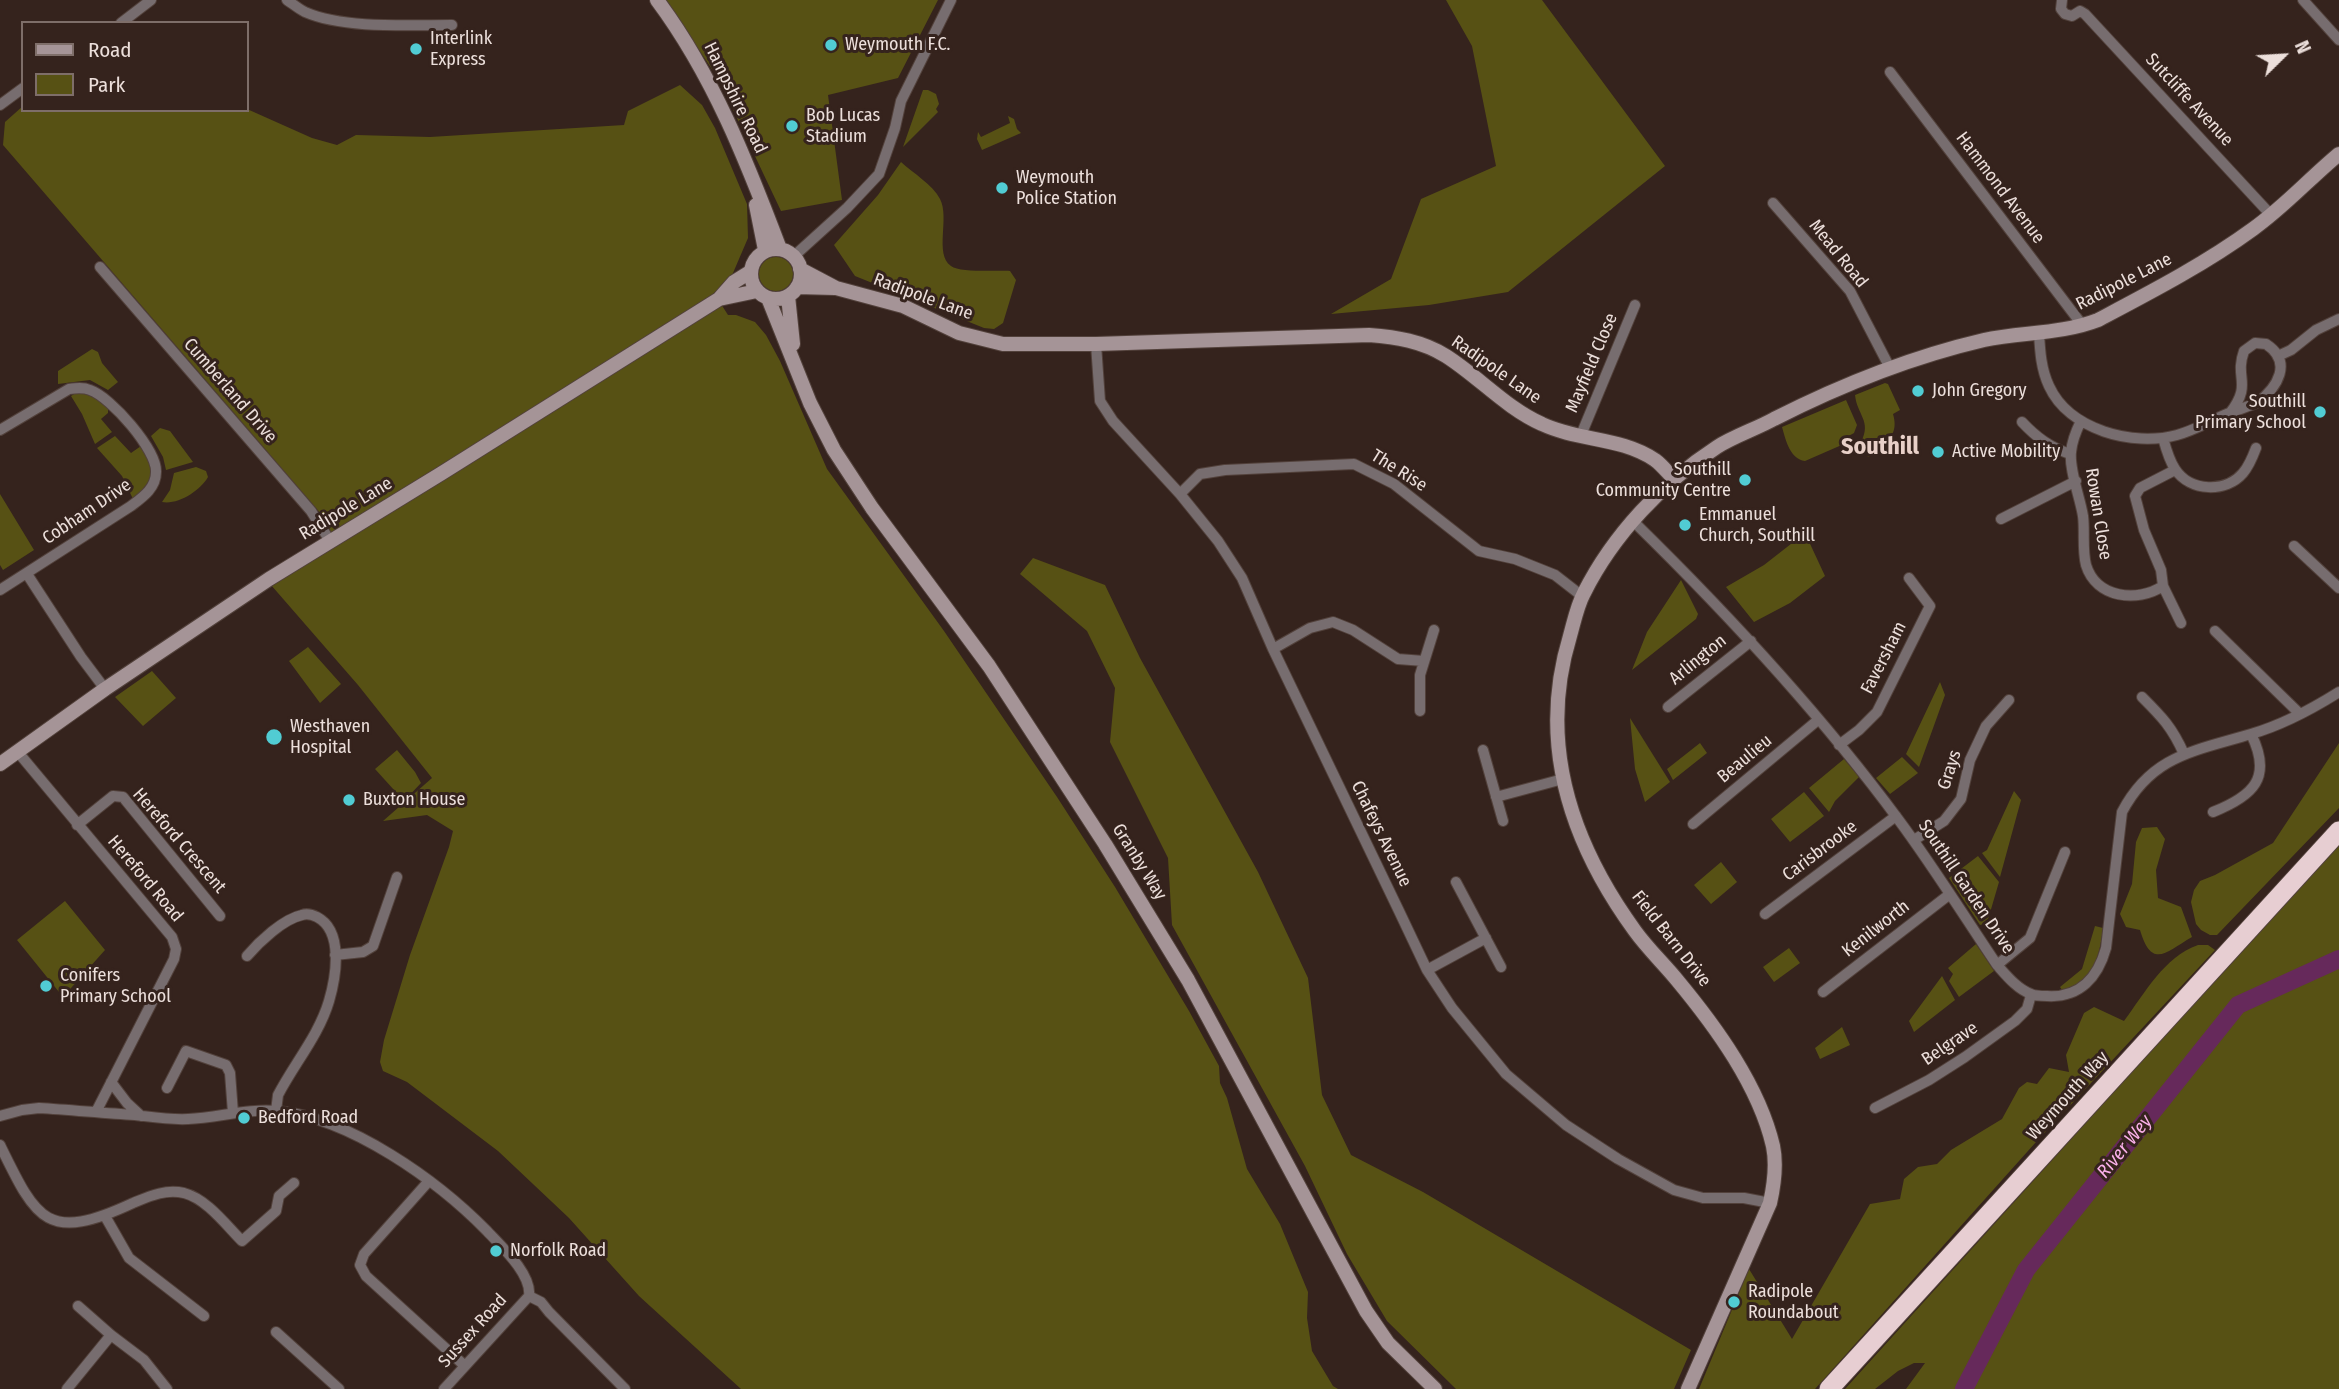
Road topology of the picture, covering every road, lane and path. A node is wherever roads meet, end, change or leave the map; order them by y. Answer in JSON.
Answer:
{"nodes":[{"id":1,"x":151,"y":0,"type":"edge"},
{"id":2,"x":287,"y":0,"type":"edge"},
{"id":3,"x":657,"y":0,"type":"edge"},
{"id":4,"x":951,"y":0,"type":"edge"},
{"id":5,"x":2062,"y":0,"type":"edge"},
{"id":6,"x":2302,"y":0,"type":"edge"},
{"id":7,"x":2080,"y":6,"type":"edge"},
{"id":8,"x":124,"y":21,"type":"edge"},
{"id":9,"x":452,"y":25,"type":"dead end"},
{"id":10,"x":2339,"y":40,"type":"edge"},
{"id":11,"x":1890,"y":72,"type":"dead end"},
{"id":12,"x":21,"y":90,"type":"edge"},
{"id":13,"x":0,"y":106,"type":"edge"},
{"id":14,"x":2339,"y":154,"type":"edge"},
{"id":15,"x":1773,"y":203,"type":"dead end"},
{"id":16,"x":2271,"y":215,"type":"junction"},
{"id":17,"x":772,"y":250,"type":"junction"},
{"id":18,"x":797,"y":263,"type":"junction"},
{"id":19,"x":100,"y":267,"type":"dead end"},
{"id":20,"x":750,"y":272,"type":"junction"},
{"id":21,"x":836,"y":288,"type":"junction"},
{"id":22,"x":792,"y":291,"type":"junction"},
{"id":23,"x":762,"y":294,"type":"junction"},
{"id":24,"x":719,"y":299,"type":"junction"},
{"id":25,"x":1636,"y":305,"type":"dead end"},
{"id":26,"x":2339,"y":319,"type":"edge"},
{"id":27,"x":2083,"y":326,"type":"junction"},
{"id":28,"x":2039,"y":333,"type":"junction"},
{"id":29,"x":1096,"y":344,"type":"junction"},
{"id":30,"x":2278,"y":356,"type":"junction"},
{"id":31,"x":795,"y":362,"type":"junction"},
{"id":32,"x":1889,"y":368,"type":"junction"},
{"id":33,"x":2230,"y":413,"type":"junction"},
{"id":34,"x":2081,"y":421,"type":"junction"},
{"id":35,"x":2022,"y":422,"type":"dead end"},
{"id":36,"x":0,"y":430,"type":"edge"},
{"id":37,"x":1581,"y":435,"type":"junction"},
{"id":38,"x":2163,"y":438,"type":"junction"},
{"id":39,"x":2256,"y":448,"type":"dead end"},
{"id":40,"x":2070,"y":454,"type":"junction"},
{"id":41,"x":2175,"y":470,"type":"junction"},
{"id":42,"x":1674,"y":480,"type":"junction"},
{"id":43,"x":2076,"y":481,"type":"junction"},
{"id":44,"x":1180,"y":494,"type":"junction"},
{"id":45,"x":2001,"y":519,"type":"dead end"},
{"id":46,"x":1633,"y":521,"type":"junction"},
{"id":47,"x":330,"y":541,"type":"junction"},
{"id":48,"x":2294,"y":546,"type":"dead end"},
{"id":49,"x":27,"y":574,"type":"junction"},
{"id":50,"x":1909,"y":578,"type":"dead end"},
{"id":51,"x":2162,"y":586,"type":"junction"},
{"id":52,"x":2339,"y":589,"type":"edge"},
{"id":53,"x":0,"y":590,"type":"edge"},
{"id":54,"x":1582,"y":596,"type":"junction"},
{"id":55,"x":2181,"y":623,"type":"dead end"},
{"id":56,"x":1434,"y":630,"type":"dead end"},
{"id":57,"x":2216,"y":631,"type":"dead end"},
{"id":58,"x":1751,"y":641,"type":"junction"},
{"id":59,"x":1273,"y":649,"type":"junction"},
{"id":60,"x":1424,"y":662,"type":"junction"},
{"id":61,"x":105,"y":689,"type":"junction"},
{"id":62,"x":2339,"y":692,"type":"edge"},
{"id":63,"x":2142,"y":697,"type":"dead end"},
{"id":64,"x":2009,"y":700,"type":"dead end"},
{"id":65,"x":1668,"y":707,"type":"dead end"},
{"id":66,"x":1420,"y":711,"type":"dead end"},
{"id":67,"x":2300,"y":714,"type":"junction"},
{"id":68,"x":1818,"y":720,"type":"junction"},
{"id":69,"x":2251,"y":734,"type":"junction"},
{"id":70,"x":1839,"y":745,"type":"junction"},
{"id":71,"x":1483,"y":750,"type":"dead end"},
{"id":72,"x":17,"y":751,"type":"junction"},
{"id":73,"x":2185,"y":754,"type":"junction"},
{"id":74,"x":0,"y":764,"type":"edge"},
{"id":75,"x":1563,"y":779,"type":"junction"},
{"id":76,"x":1496,"y":797,"type":"junction"},
{"id":77,"x":2213,"y":812,"type":"dead end"},
{"id":78,"x":1896,"y":816,"type":"junction"},
{"id":79,"x":1503,"y":821,"type":"dead end"},
{"id":80,"x":1693,"y":824,"type":"dead end"},
{"id":81,"x":77,"y":825,"type":"junction"},
{"id":82,"x":2339,"y":831,"type":"edge"},
{"id":83,"x":1914,"y":840,"type":"junction"},
{"id":84,"x":2065,"y":852,"type":"dead end"},
{"id":85,"x":397,"y":877,"type":"dead end"},
{"id":86,"x":1456,"y":882,"type":"dead end"},
{"id":87,"x":1950,"y":894,"type":"junction"},
{"id":88,"x":1765,"y":914,"type":"dead end"},
{"id":89,"x":220,"y":916,"type":"dead end"},
{"id":90,"x":1486,"y":938,"type":"junction"},
{"id":91,"x":335,"y":955,"type":"junction"},
{"id":92,"x":247,"y":956,"type":"dead end"},
{"id":93,"x":1997,"y":965,"type":"junction"},
{"id":94,"x":1502,"y":967,"type":"dead end"},
{"id":95,"x":1427,"y":970,"type":"junction"},
{"id":96,"x":1823,"y":992,"type":"dead end"},
{"id":97,"x":2031,"y":995,"type":"junction"},
{"id":98,"x":111,"y":1082,"type":"junction"},
{"id":99,"x":167,"y":1088,"type":"dead end"},
{"id":100,"x":1875,"y":1108,"type":"dead end"},
{"id":101,"x":276,"y":1111,"type":"junction"},
{"id":102,"x":96,"y":1112,"type":"junction"},
{"id":103,"x":233,"y":1113,"type":"junction"},
{"id":104,"x":0,"y":1116,"type":"edge"},
{"id":105,"x":141,"y":1116,"type":"junction"},
{"id":106,"x":0,"y":1145,"type":"edge"},
{"id":107,"x":428,"y":1182,"type":"junction"},
{"id":108,"x":295,"y":1183,"type":"dead end"},
{"id":109,"x":1770,"y":1203,"type":"junction"},
{"id":110,"x":105,"y":1216,"type":"junction"},
{"id":111,"x":529,"y":1296,"type":"junction"},
{"id":112,"x":78,"y":1306,"type":"dead end"},
{"id":113,"x":204,"y":1317,"type":"dead end"},
{"id":114,"x":276,"y":1332,"type":"dead end"},
{"id":115,"x":111,"y":1335,"type":"junction"},
{"id":116,"x":465,"y":1366,"type":"junction"},
{"id":117,"x":67,"y":1389,"type":"edge"},
{"id":118,"x":167,"y":1389,"type":"edge"},
{"id":119,"x":339,"y":1389,"type":"edge"},
{"id":120,"x":444,"y":1389,"type":"edge"},
{"id":121,"x":625,"y":1389,"type":"edge"},
{"id":122,"x":1435,"y":1389,"type":"edge"},
{"id":123,"x":1688,"y":1389,"type":"edge"},
{"id":124,"x":1829,"y":1389,"type":"edge"}],
"edges":[{"from":1,"to":8,"type":"street"},
{"from":2,"to":9,"type":"street"},
{"from":3,"to":17,"type":"street","name":"Hampshire Road"},
{"from":4,"to":18,"type":"street"},
{"from":5,"to":7,"type":"street","name":"Sutcliffe Avenue"},
{"from":6,"to":10,"type":"street"},
{"from":7,"to":16,"type":"street","name":"Sutcliffe Avenue"},
{"from":11,"to":27,"type":"street","name":"Hammond Avenue"},
{"from":12,"to":13,"type":"street"},
{"from":14,"to":16,"type":"street","name":"Radipole Lane"},
{"from":15,"to":32,"type":"street","name":"Mead Road"},
{"from":16,"to":27,"type":"street","name":"Radipole Lane"},
{"from":17,"to":18,"type":"street"},
{"from":17,"to":20,"type":"street"},
{"from":18,"to":21,"type":"street","name":"Radipole Lane"},
{"from":18,"to":22,"type":"street"},
{"from":19,"to":47,"type":"street","name":"Cumberland Drive"},
{"from":20,"to":23,"type":"street"},
{"from":20,"to":24,"type":"street","name":"Radipole Lane"},
{"from":21,"to":22,"type":"street","name":"Radipole Lane"},
{"from":21,"to":29,"type":"street","name":"Radipole Lane"},
{"from":22,"to":23,"type":"street"},
{"from":22,"to":31,"type":"street","name":"Granby Way"},
{"from":23,"to":24,"type":"street","name":"Radipole Lane"},
{"from":23,"to":31,"type":"street","name":"Granby Way"},
{"from":24,"to":47,"type":"street","name":"Radipole Lane"},
{"from":25,"to":37,"type":"street","name":"Mayfield Close"},
{"from":26,"to":30,"type":"street"},
{"from":27,"to":28,"type":"street","name":"Radipole Lane"},
{"from":28,"to":32,"type":"street","name":"Radipole Lane"},
{"from":28,"to":34,"type":"street"},
{"from":29,"to":37,"type":"street","name":"Radipole Lane"},
{"from":29,"to":44,"type":"street","name":"Chafeys Avenue"},
{"from":30,"to":33,"type":"street"},
{"from":30,"to":33,"type":"street"},
{"from":31,"to":122,"type":"street","name":"Granby Way"},
{"from":32,"to":42,"type":"street","name":"Radipole Lane"},
{"from":33,"to":38,"type":"street"},
{"from":34,"to":38,"type":"street"},
{"from":34,"to":40,"type":"street","name":"Rowan Close"},
{"from":35,"to":40,"type":"street"},
{"from":36,"to":49,"type":"street","name":"Cobham Drive"},
{"from":37,"to":42,"type":"street","name":"Radipole Lane"},
{"from":38,"to":41,"type":"street"},
{"from":39,"to":41,"type":"street"},
{"from":40,"to":43,"type":"street","name":"Rowan Close"},
{"from":41,"to":51,"type":"street"},
{"from":42,"to":46,"type":"street","name":"Field Barn Drive"},
{"from":43,"to":45,"type":"street"},
{"from":43,"to":51,"type":"street","name":"Rowan Close"},
{"from":44,"to":54,"type":"street","name":"The Rise"},
{"from":44,"to":59,"type":"street","name":"Chafeys Avenue"},
{"from":46,"to":54,"type":"street","name":"Field Barn Drive"},
{"from":46,"to":58,"type":"street","name":"Southill Garden Drive"},
{"from":47,"to":61,"type":"street","name":"Radipole Lane"},
{"from":48,"to":52,"type":"street"},
{"from":49,"to":53,"type":"street","name":"Cobham Drive"},
{"from":49,"to":61,"type":"street"},
{"from":50,"to":70,"type":"street","name":"Faversham"},
{"from":51,"to":55,"type":"street"},
{"from":54,"to":75,"type":"street","name":"Field Barn Drive"},
{"from":56,"to":60,"type":"street"},
{"from":57,"to":67,"type":"street"},
{"from":58,"to":65,"type":"street","name":"Arlington"},
{"from":58,"to":68,"type":"street","name":"Southill Garden Drive"},
{"from":59,"to":60,"type":"street"},
{"from":59,"to":95,"type":"street","name":"Chafeys Avenue"},
{"from":60,"to":66,"type":"street"},
{"from":61,"to":72,"type":"street","name":"Radipole Lane"},
{"from":62,"to":67,"type":"street"},
{"from":63,"to":73,"type":"street"},
{"from":64,"to":83,"type":"street","name":"Grays"},
{"from":67,"to":69,"type":"street"},
{"from":68,"to":70,"type":"street","name":"Southill Garden Drive"},
{"from":68,"to":80,"type":"street","name":"Beaulieu"},
{"from":69,"to":73,"type":"street"},
{"from":69,"to":77,"type":"street"},
{"from":70,"to":78,"type":"street","name":"Southill Garden Drive"},
{"from":71,"to":76,"type":"street"},
{"from":72,"to":74,"type":"street","name":"Radipole Lane"},
{"from":72,"to":81,"type":"street","name":"Hereford Road"},
{"from":73,"to":97,"type":"street"},
{"from":75,"to":76,"type":"street"},
{"from":75,"to":109,"type":"street","name":"Field Barn Drive"},
{"from":76,"to":79,"type":"street"},
{"from":78,"to":83,"type":"street","name":"Southill Garden Drive"},
{"from":78,"to":88,"type":"street","name":"Carisbrooke"},
{"from":81,"to":89,"type":"street","name":"Hereford Crescent"},
{"from":81,"to":98,"type":"street","name":"Hereford Road"},
{"from":82,"to":124,"type":"highway","name":"Weymouth Way"},
{"from":83,"to":87,"type":"street","name":"Southill Garden Drive"},
{"from":84,"to":93,"type":"street"},
{"from":85,"to":91,"type":"street"},
{"from":86,"to":90,"type":"street"},
{"from":87,"to":93,"type":"street","name":"Southill Garden Drive"},
{"from":87,"to":96,"type":"street","name":"Kenilworth"},
{"from":90,"to":94,"type":"street"},
{"from":90,"to":95,"type":"street"},
{"from":91,"to":92,"type":"street"},
{"from":91,"to":101,"type":"street"},
{"from":93,"to":97,"type":"street","name":"Southill Garden Drive"},
{"from":95,"to":109,"type":"street","name":"Chafeys Avenue"},
{"from":97,"to":100,"type":"street","name":"Belgrave"},
{"from":98,"to":102,"type":"street","name":"Hereford Road"},
{"from":98,"to":105,"type":"street"},
{"from":99,"to":103,"type":"street"},
{"from":101,"to":103,"type":"street"},
{"from":101,"to":107,"type":"street"},
{"from":102,"to":104,"type":"street"},
{"from":102,"to":105,"type":"street"},
{"from":103,"to":105,"type":"street"},
{"from":106,"to":110,"type":"street"},
{"from":107,"to":111,"type":"street"},
{"from":107,"to":116,"type":"street"},
{"from":108,"to":110,"type":"street"},
{"from":109,"to":123,"type":"street","name":"Field Barn Drive"},
{"from":110,"to":113,"type":"street"},
{"from":111,"to":116,"type":"street","name":"Sussex Road"},
{"from":111,"to":121,"type":"street"},
{"from":112,"to":115,"type":"street"},
{"from":114,"to":119,"type":"street"},
{"from":115,"to":117,"type":"street"},
{"from":115,"to":118,"type":"street"},
{"from":116,"to":120,"type":"street","name":"Sussex Road"}]}
